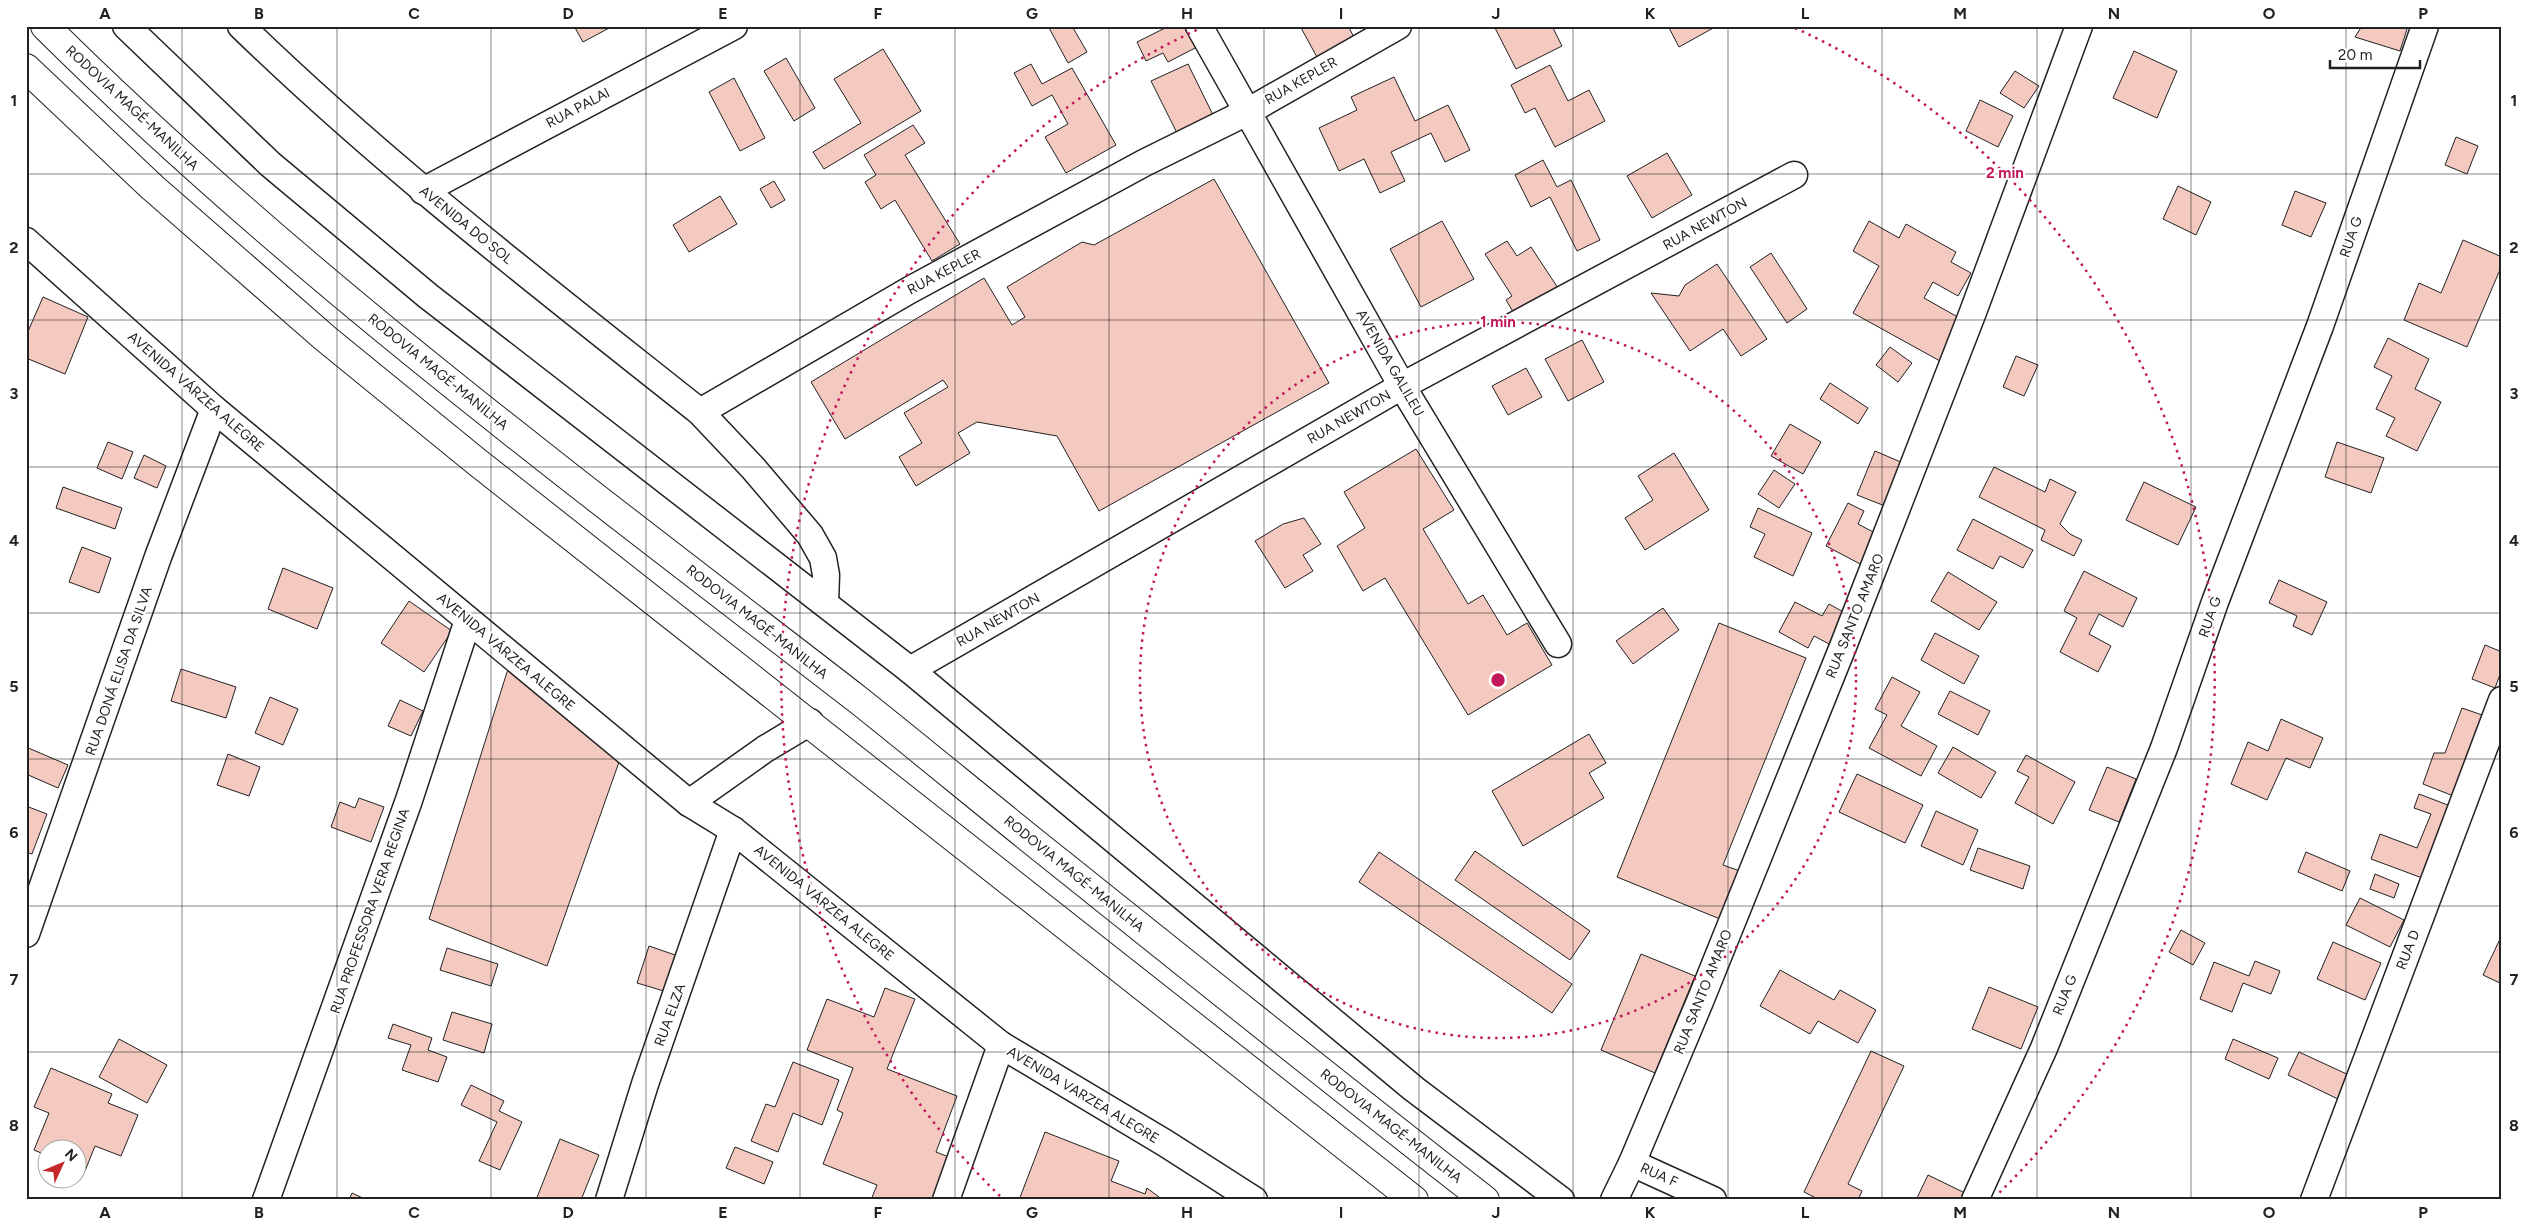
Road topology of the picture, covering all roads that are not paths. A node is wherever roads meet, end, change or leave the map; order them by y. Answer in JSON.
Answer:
{"nodes":[{"id":1,"x":45,"y":26,"type":"edge"},
{"id":2,"x":126,"y":26,"type":"edge"},
{"id":3,"x":241,"y":26,"type":"edge"},
{"id":4,"x":734,"y":26,"type":"edge"},
{"id":5,"x":1199,"y":26,"type":"edge"},
{"id":6,"x":1398,"y":26,"type":"edge"},
{"id":7,"x":2079,"y":26,"type":"edge"},
{"id":8,"x":2425,"y":26,"type":"edge"},
{"id":9,"x":26,"y":68,"type":"edge"},
{"id":10,"x":1247,"y":112,"type":"junction"},
{"id":11,"x":1794,"y":175,"type":"dead end"},
{"id":12,"x":423,"y":191,"type":"junction"},
{"id":13,"x":26,"y":241,"type":"edge"},
{"id":14,"x":1402,"y":386,"type":"junction"},
{"id":15,"x":214,"y":409,"type":"junction"},
{"id":16,"x":700,"y":412,"type":"junction"},
{"id":17,"x":826,"y":603,"type":"junction"},
{"id":18,"x":468,"y":620,"type":"junction"},
{"id":19,"x":1558,"y":644,"type":"dead end"},
{"id":20,"x":910,"y":670,"type":"junction"},
{"id":21,"x":2502,"y":700,"type":"edge"},
{"id":22,"x":810,"y":722,"type":"junction"},
{"id":23,"x":688,"y":803,"type":"junction"},
{"id":24,"x":733,"y":830,"type":"junction"},
{"id":25,"x":26,"y":934,"type":"edge"},
{"id":26,"x":1001,"y":1045,"type":"junction"},
{"id":27,"x":1632,"y":1163,"type":"junction"},
{"id":28,"x":266,"y":1200,"type":"edge"},
{"id":29,"x":609,"y":1200,"type":"edge"},
{"id":30,"x":946,"y":1200,"type":"edge"},
{"id":31,"x":1254,"y":1200,"type":"edge"},
{"id":32,"x":1414,"y":1200,"type":"edge"},
{"id":33,"x":1485,"y":1200,"type":"edge"},
{"id":34,"x":1561,"y":1200,"type":"edge"},
{"id":35,"x":1614,"y":1200,"type":"edge"},
{"id":36,"x":1712,"y":1200,"type":"edge"},
{"id":37,"x":1975,"y":1200,"type":"edge"},
{"id":38,"x":2314,"y":1200,"type":"edge"}],
"edges":[{"from":1,"to":33,"type":"highway","name":"RODOVIA MAGÉ-MANILHA"},
{"from":2,"to":17,"type":"street"},
{"from":3,"to":12,"type":"street","name":"AVENIDA DO SOL"},
{"from":4,"to":12,"type":"street","name":"RUA PALAI"},
{"from":5,"to":10,"type":"street","name":"AVENIDA GALILEU"},
{"from":6,"to":10,"type":"street","name":"RUA KEPLER"},
{"from":7,"to":27,"type":"street","name":"RUA SANTO AMARO"},
{"from":8,"to":37,"type":"street","name":"RUA G"},
{"from":9,"to":22,"type":"highway"},
{"from":10,"to":14,"type":"street","name":"AVENIDA GALILEU"},
{"from":10,"to":16,"type":"street","name":"RUA KEPLER"},
{"from":11,"to":14,"type":"street","name":"RUA NEWTON"},
{"from":12,"to":16,"type":"street","name":"AVENIDA DO SOL"},
{"from":13,"to":15,"type":"street","name":"AVENIDA VÁRZEA ALEGRE"},
{"from":14,"to":19,"type":"street","name":"AVENIDA GALILEU"},
{"from":14,"to":20,"type":"street","name":"RUA NEWTON"},
{"from":15,"to":18,"type":"street","name":"AVENIDA VÁRZEA ALEGRE"},
{"from":15,"to":25,"type":"street","name":"RUA DONÁ ELISA DA SILVA"},
{"from":16,"to":17,"type":"street"},
{"from":17,"to":20,"type":"street"},
{"from":18,"to":23,"type":"street","name":"AVENIDA VÁRZEA ALEGRE"},
{"from":18,"to":28,"type":"street","name":"RUA PROFESSORA VERA REGINA"},
{"from":20,"to":34,"type":"street"},
{"from":21,"to":38,"type":"street","name":"RUA D"},
{"from":22,"to":23,"type":"street"},
{"from":22,"to":32,"type":"highway"},
{"from":23,"to":24,"type":"street","name":"AVENIDA VÁRZEA ALEGRE"},
{"from":24,"to":26,"type":"street","name":"AVENIDA VÁRZEA ALEGRE"},
{"from":24,"to":29,"type":"street","name":"RUA ELZA"},
{"from":26,"to":30,"type":"street","name":"AVENIDA VARZEA ALEGRE"},
{"from":26,"to":31,"type":"street","name":"AVENIDA VARZEA ALEGRE"},
{"from":27,"to":35,"type":"street","name":"RUA SANTO AMARO"},
{"from":27,"to":36,"type":"street","name":"RUA F"}]}
